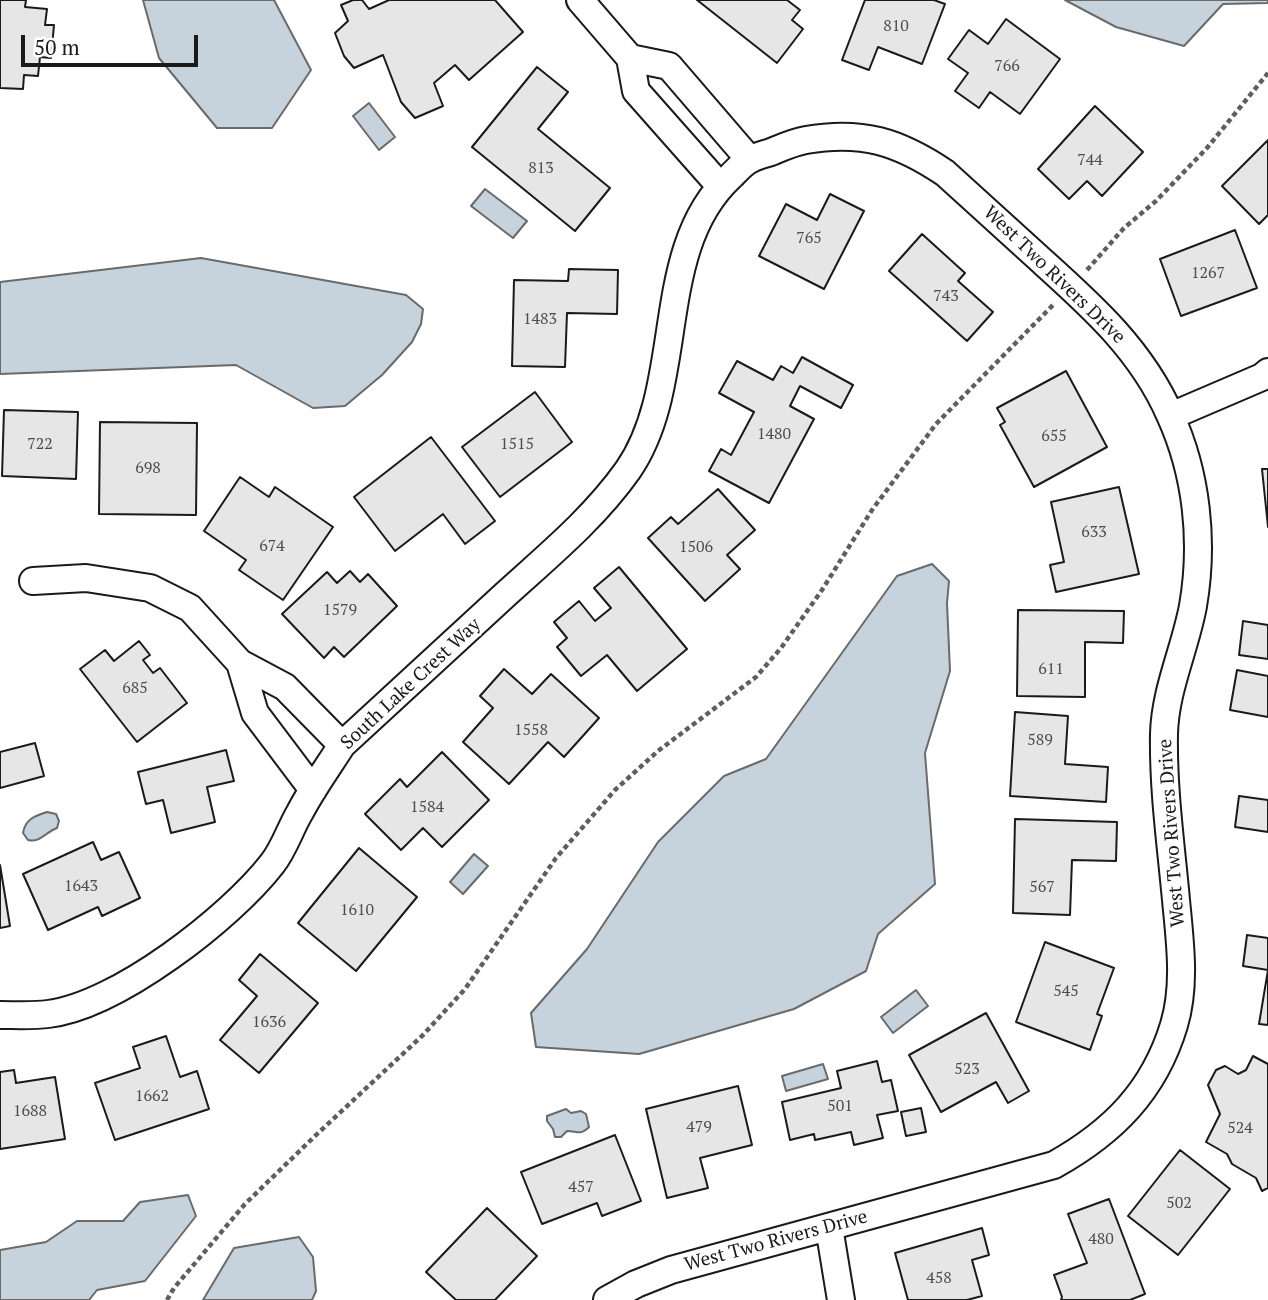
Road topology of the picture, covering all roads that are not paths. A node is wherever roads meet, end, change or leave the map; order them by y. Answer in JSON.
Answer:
{"nodes":[{"id":1,"x":579,"y":0,"type":"edge"},
{"id":2,"x":631,"y":58,"type":"junction"},
{"id":3,"x":749,"y":159,"type":"junction"},
{"id":4,"x":720,"y":186,"type":"junction"},
{"id":5,"x":673,"y":315,"type":"joint"},
{"id":6,"x":1268,"y":372,"type":"edge"},
{"id":7,"x":1171,"y":416,"type":"junction"},
{"id":8,"x":33,"y":581,"type":"dead end"},
{"id":9,"x":240,"y":663,"type":"junction"},
{"id":10,"x":342,"y":745,"type":"junction"},
{"id":11,"x":313,"y":790,"type":"junction"},
{"id":12,"x":0,"y":1015,"type":"edge"},
{"id":13,"x":829,"y":1227,"type":"junction"},
{"id":14,"x":607,"y":1300,"type":"edge"},
{"id":15,"x":841,"y":1300,"type":"edge"}],
"edges":[{"from":1,"to":2,"type":"street"},
{"from":2,"to":3,"type":"street"},
{"from":2,"to":4,"type":"street"},
{"from":3,"to":4,"type":"street","name":"West Two Rivers Drive"},
{"from":3,"to":7,"type":"street","name":"West Two Rivers Drive"},
{"from":4,"to":5,"type":"street","name":"West Two Rivers Drive"},
{"from":5,"to":10,"type":"street","name":"South Lake Crest Way"},
{"from":6,"to":7,"type":"street"},
{"from":7,"to":13,"type":"street","name":"West Two Rivers Drive"},
{"from":8,"to":9,"type":"street"},
{"from":9,"to":10,"type":"street"},
{"from":9,"to":11,"type":"street"},
{"from":10,"to":11,"type":"street","name":"South Lake Crest Way"},
{"from":11,"to":12,"type":"street","name":"South Lake Crest Way"},
{"from":13,"to":14,"type":"street","name":"West Two Rivers Drive"},
{"from":13,"to":15,"type":"street"}]}
